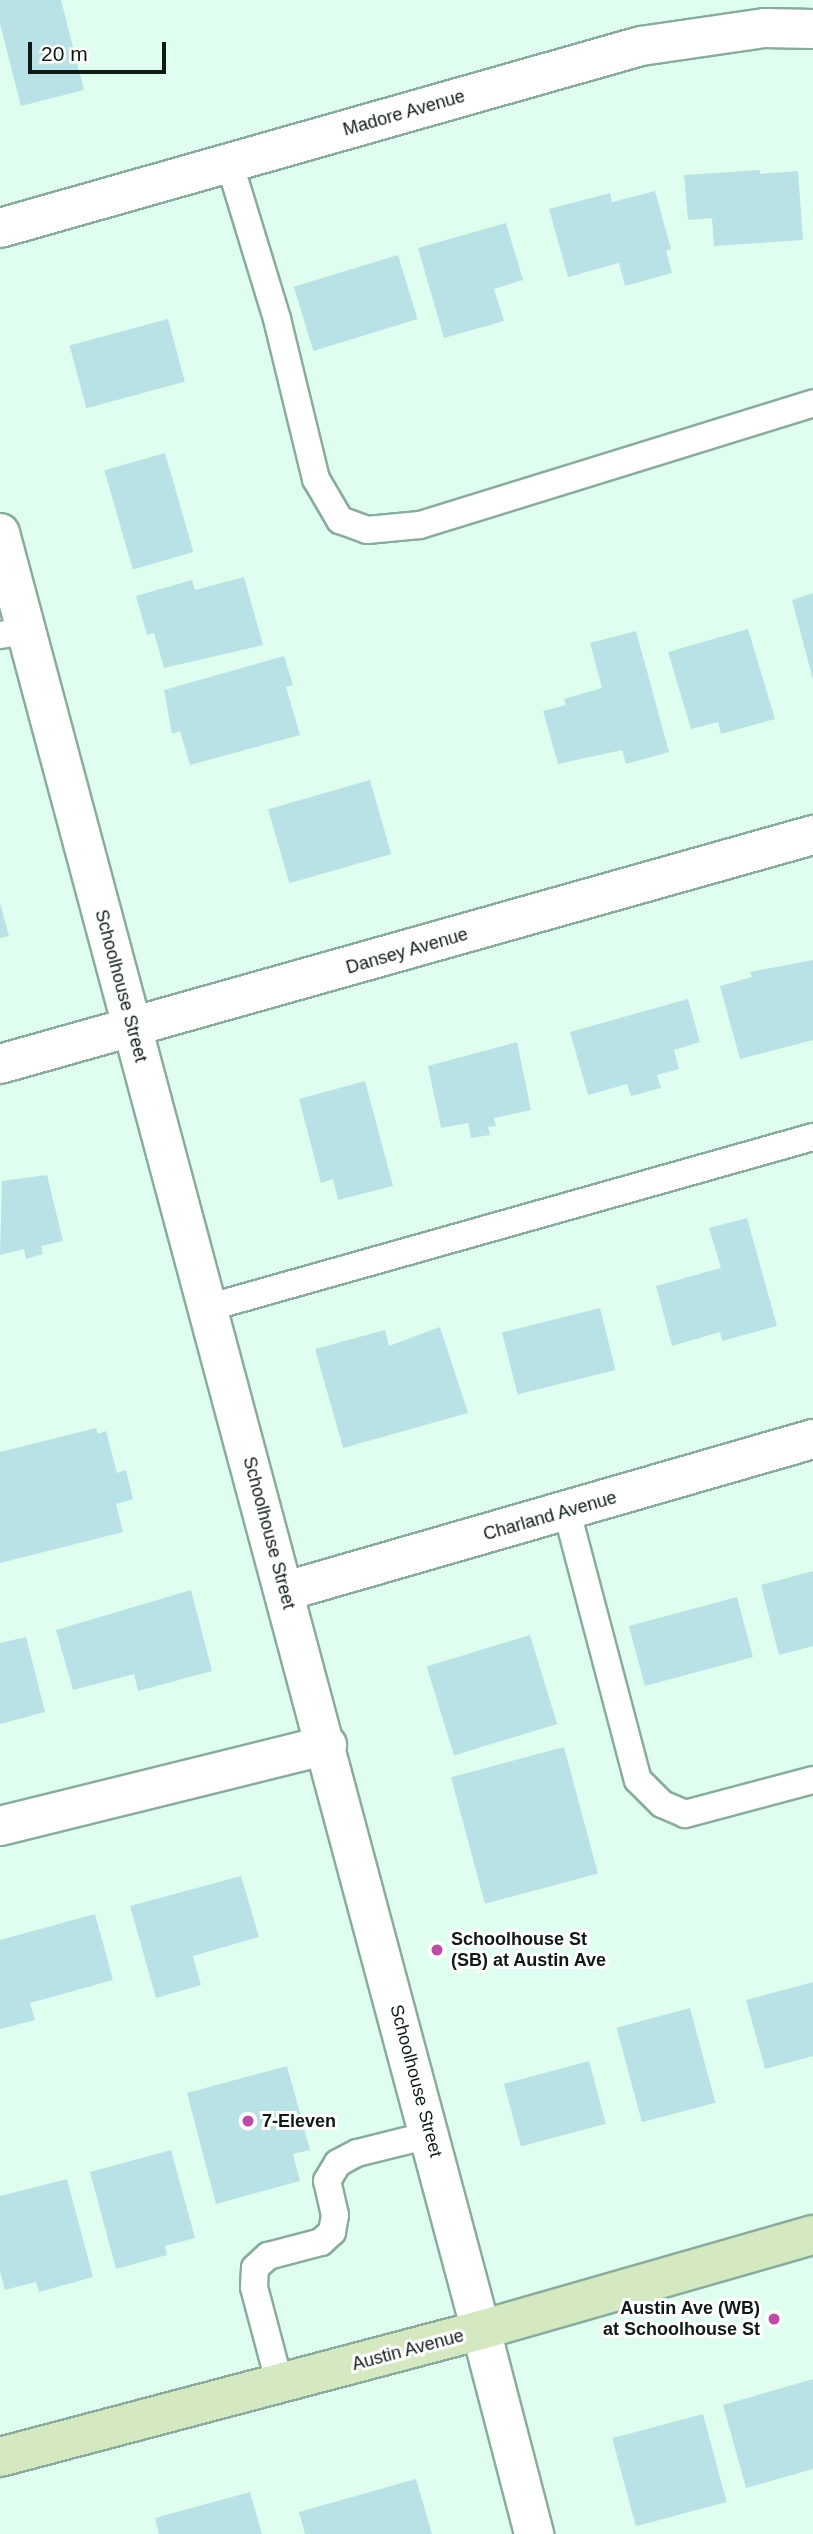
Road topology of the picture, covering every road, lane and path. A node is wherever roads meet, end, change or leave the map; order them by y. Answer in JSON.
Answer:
{"nodes":[{"id":1,"x":813,"y":29,"type":"edge"},
{"id":2,"x":230,"y":165,"type":"junction"},
{"id":3,"x":0,"y":228,"type":"edge"},
{"id":4,"x":813,"y":403,"type":"edge"},
{"id":5,"x":0,"y":533,"type":"edge"},
{"id":6,"x":13,"y":633,"type":"edge"},
{"id":7,"x":813,"y":835,"type":"edge"},
{"id":8,"x":133,"y":1029,"type":"junction"},
{"id":9,"x":0,"y":1064,"type":"edge"},
{"id":10,"x":813,"y":1137,"type":"edge"},
{"id":11,"x":207,"y":1308,"type":"junction"},
{"id":12,"x":813,"y":1439,"type":"edge"},
{"id":13,"x":567,"y":1511,"type":"junction"},
{"id":14,"x":286,"y":1591,"type":"junction"},
{"id":15,"x":327,"y":1745,"type":"junction"},
{"id":16,"x":813,"y":1780,"type":"edge"},
{"id":17,"x":0,"y":1826,"type":"edge"},
{"id":18,"x":430,"y":2135,"type":"junction"},
{"id":19,"x":813,"y":2235,"type":"edge"},
{"id":20,"x":481,"y":2330,"type":"junction"},
{"id":21,"x":279,"y":2385,"type":"junction"},
{"id":22,"x":0,"y":2457,"type":"edge"},
{"id":23,"x":534,"y":2534,"type":"edge"}],
"edges":[{"from":1,"to":2,"type":"street","name":"Madore Avenue"},
{"from":2,"to":3,"type":"street","name":"Madore Avenue"},
{"from":2,"to":4,"type":"lane"},
{"from":5,"to":6,"type":"street","name":"Schoolhouse Street"},
{"from":6,"to":8,"type":"street","name":"Schoolhouse Street"},
{"from":7,"to":8,"type":"street","name":"Dansey Avenue"},
{"from":8,"to":9,"type":"street","name":"Dansey Avenue"},
{"from":8,"to":11,"type":"street","name":"Schoolhouse Street"},
{"from":10,"to":11,"type":"lane"},
{"from":11,"to":14,"type":"street","name":"Schoolhouse Street"},
{"from":12,"to":13,"type":"street","name":"Charland Avenue"},
{"from":13,"to":14,"type":"street","name":"Charland Avenue"},
{"from":13,"to":16,"type":"lane"},
{"from":14,"to":15,"type":"street","name":"Schoolhouse Street"},
{"from":15,"to":17,"type":"street"},
{"from":15,"to":18,"type":"street","name":"Schoolhouse Street"},
{"from":18,"to":20,"type":"street","name":"Schoolhouse Street"},
{"from":18,"to":21,"type":"lane"},
{"from":19,"to":20,"type":"main road","name":"Austin Avenue"},
{"from":20,"to":21,"type":"main road","name":"Austin Avenue"},
{"from":20,"to":23,"type":"street","name":"Schoolhouse Street"},
{"from":21,"to":22,"type":"main road","name":"Austin Avenue"}]}
